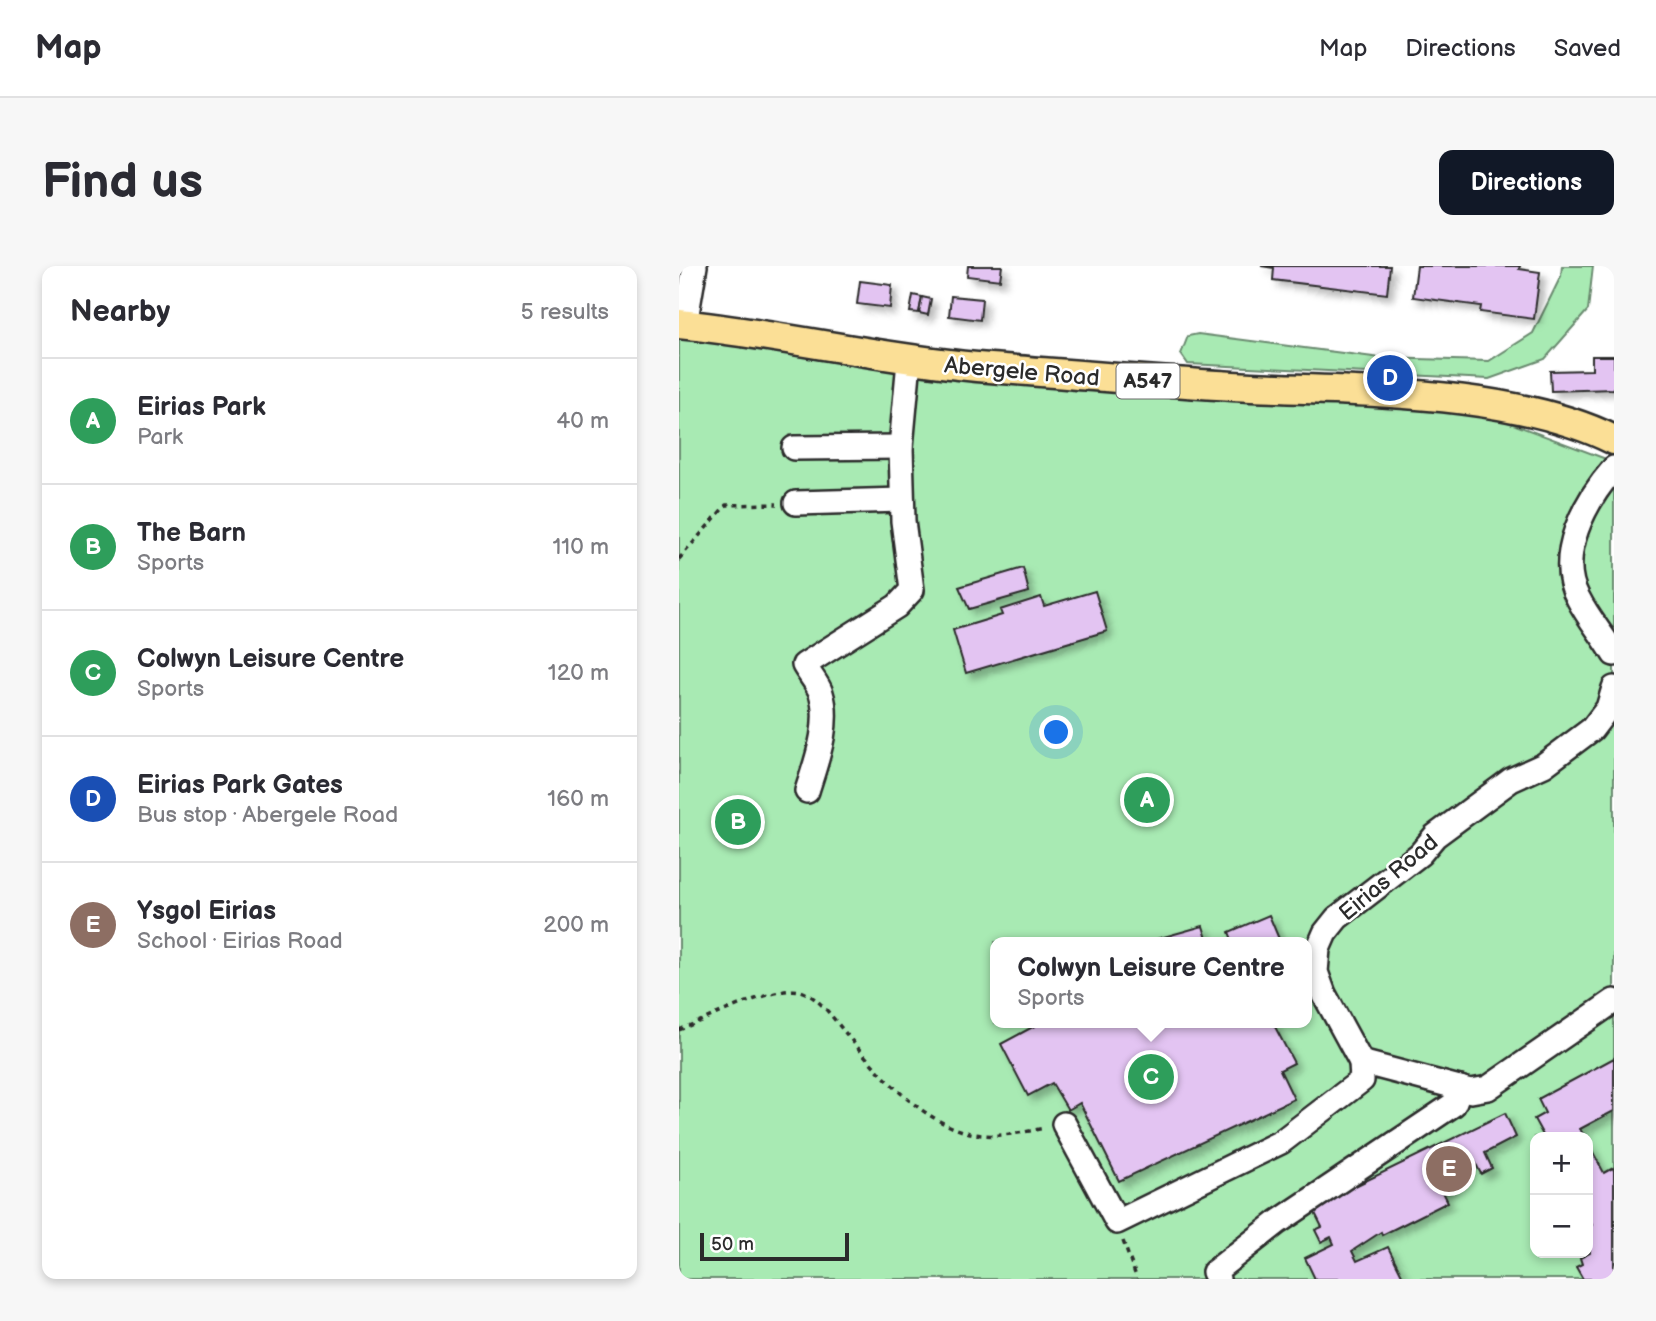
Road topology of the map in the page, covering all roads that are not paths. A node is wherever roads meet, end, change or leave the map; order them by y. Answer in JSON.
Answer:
{"nodes":[{"id":1,"x":695,"y":266,"type":"edge"},
{"id":2,"x":682,"y":325,"type":"edge"},
{"id":3,"x":909,"y":361,"type":"junction"},
{"id":4,"x":1614,"y":440,"type":"edge"},
{"id":5,"x":901,"y":447,"type":"junction"},
{"id":6,"x":794,"y":448,"type":"dead end"},
{"id":7,"x":1614,"y":468,"type":"edge"},
{"id":8,"x":902,"y":500,"type":"junction"},
{"id":9,"x":796,"y":503,"type":"road end"},
{"id":10,"x":1614,"y":654,"type":"edge"},
{"id":11,"x":1614,"y":688,"type":"edge"},
{"id":12,"x":807,"y":791,"type":"dead end"},
{"id":13,"x":1614,"y":1001,"type":"edge"},
{"id":14,"x":1361,"y":1062,"type":"junction"},
{"id":15,"x":1459,"y":1088,"type":"junction"},
{"id":16,"x":1064,"y":1124,"type":"road end"},
{"id":17,"x":1218,"y":1279,"type":"edge"}],
"edges":[{"from":1,"to":2,"type":"street"},
{"from":2,"to":3,"type":"main road","name":"Abergele Road","number":"A547"},
{"from":3,"to":4,"type":"main road","name":"Abergele Road","number":"A547"},
{"from":3,"to":5,"type":"street"},
{"from":5,"to":6,"type":"street"},
{"from":5,"to":8,"type":"street"},
{"from":7,"to":10,"type":"street"},
{"from":8,"to":9,"type":"street"},
{"from":8,"to":12,"type":"street"},
{"from":11,"to":14,"type":"street","name":"Eirias Road"},
{"from":13,"to":15,"type":"street"},
{"from":14,"to":15,"type":"street"},
{"from":14,"to":16,"type":"street"},
{"from":15,"to":17,"type":"street"}]}
